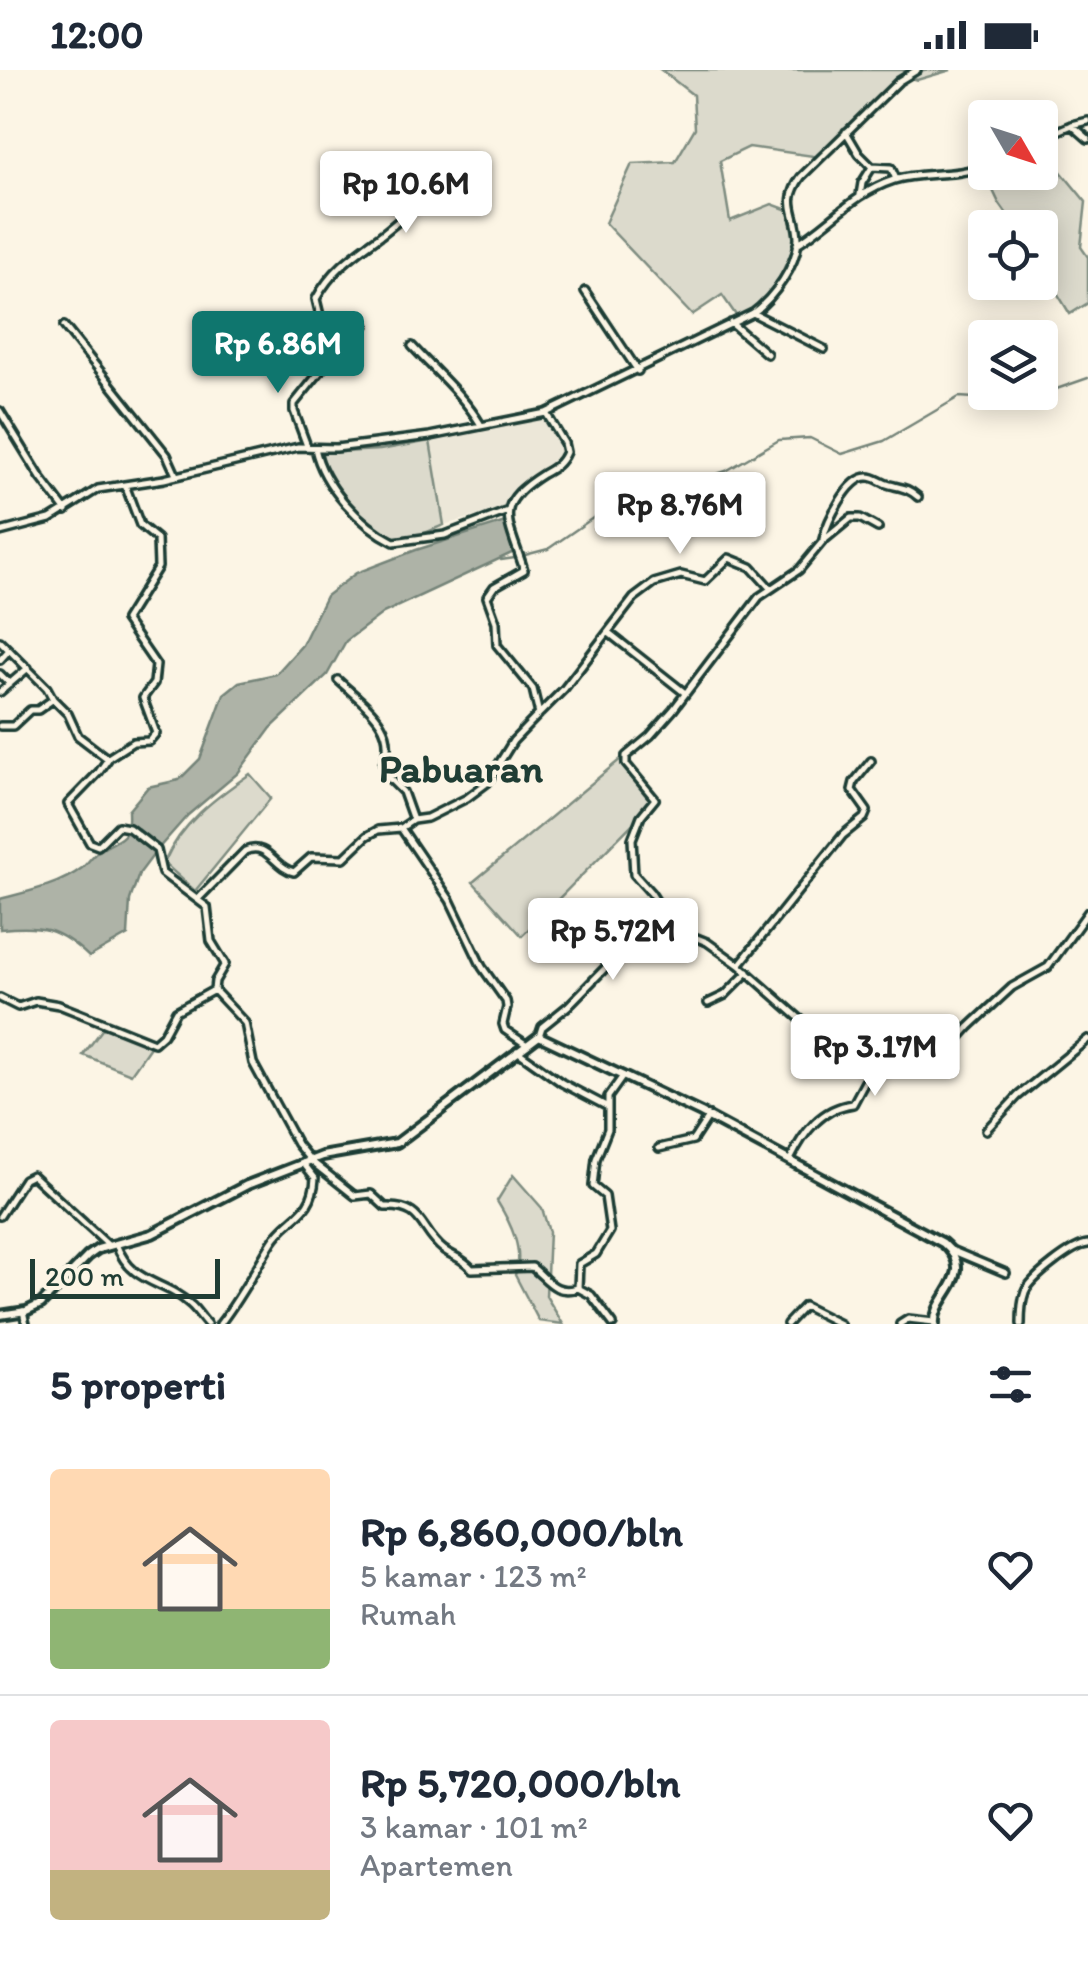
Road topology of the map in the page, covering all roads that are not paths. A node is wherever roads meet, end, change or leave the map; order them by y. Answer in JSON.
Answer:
{"nodes":[{"id":1,"x":917,"y":70,"type":"edge"},
{"id":2,"x":1088,"y":121,"type":"edge"},
{"id":3,"x":1072,"y":125,"type":"junction"},
{"id":4,"x":846,"y":132,"type":"junction"},
{"id":5,"x":1058,"y":132,"type":"edge"},
{"id":6,"x":1088,"y":140,"type":"edge"},
{"id":7,"x":454,"y":162,"type":"dead end"},
{"id":8,"x":872,"y":167,"type":"junction"},
{"id":9,"x":968,"y":171,"type":"edge"},
{"id":10,"x":896,"y":179,"type":"junction"},
{"id":11,"x":860,"y":195,"type":"junction"},
{"id":12,"x":797,"y":244,"type":"junction"},
{"id":13,"x":585,"y":291,"type":"dead end"},
{"id":14,"x":754,"y":313,"type":"junction"},
{"id":15,"x":731,"y":323,"type":"junction"},
{"id":16,"x":366,"y":325,"type":"dead end"},
{"id":17,"x":64,"y":326,"type":"dead end"},
{"id":18,"x":412,"y":346,"type":"dead end"},
{"id":19,"x":824,"y":348,"type":"dead end"},
{"id":20,"x":328,"y":353,"type":"junction"},
{"id":21,"x":767,"y":354,"type":"dead end"},
{"id":22,"x":638,"y":371,"type":"junction"},
{"id":23,"x":0,"y":411,"type":"edge"},
{"id":24,"x":546,"y":413,"type":"junction"},
{"id":25,"x":481,"y":425,"type":"junction"},
{"id":26,"x":311,"y":447,"type":"junction"},
{"id":27,"x":176,"y":476,"type":"junction"},
{"id":28,"x":124,"y":484,"type":"junction"},
{"id":29,"x":918,"y":497,"type":"dead end"},
{"id":30,"x":508,"y":510,"type":"junction"},
{"id":31,"x":66,"y":512,"type":"junction"},
{"id":32,"x":878,"y":528,"type":"dead end"},
{"id":33,"x":0,"y":532,"type":"edge"},
{"id":34,"x":822,"y":541,"type":"junction"},
{"id":35,"x":770,"y":588,"type":"junction"},
{"id":36,"x":608,"y":632,"type":"junction"},
{"id":37,"x":0,"y":641,"type":"edge"},
{"id":38,"x":10,"y":650,"type":"junction"},
{"id":39,"x":0,"y":660,"type":"edge"},
{"id":40,"x":28,"y":668,"type":"junction"},
{"id":41,"x":0,"y":674,"type":"edge"},
{"id":42,"x":338,"y":680,"type":"dead end"},
{"id":43,"x":10,"y":684,"type":"junction"},
{"id":44,"x":0,"y":692,"type":"edge"},
{"id":45,"x":685,"y":694,"type":"junction"},
{"id":46,"x":53,"y":700,"type":"junction"},
{"id":47,"x":539,"y":714,"type":"junction"},
{"id":48,"x":0,"y":726,"type":"edge"},
{"id":49,"x":108,"y":759,"type":"junction"},
{"id":50,"x":871,"y":761,"type":"dead end"},
{"id":51,"x":413,"y":820,"type":"junction"},
{"id":52,"x":401,"y":828,"type":"junction"},
{"id":53,"x":199,"y":898,"type":"junction"},
{"id":54,"x":1088,"y":912,"type":"edge"},
{"id":55,"x":670,"y":923,"type":"junction"},
{"id":56,"x":739,"y":965,"type":"junction"},
{"id":57,"x":748,"y":972,"type":"junction"},
{"id":58,"x":214,"y":990,"type":"junction"},
{"id":59,"x":0,"y":998,"type":"edge"},
{"id":60,"x":708,"y":1004,"type":"dead end"},
{"id":61,"x":538,"y":1036,"type":"junction"},
{"id":62,"x":1088,"y":1039,"type":"edge"},
{"id":63,"x":527,"y":1044,"type":"junction"},
{"id":64,"x":517,"y":1052,"type":"junction"},
{"id":65,"x":894,"y":1062,"type":"junction"},
{"id":66,"x":622,"y":1076,"type":"junction"},
{"id":67,"x":606,"y":1106,"type":"junction"},
{"id":68,"x":708,"y":1116,"type":"junction"},
{"id":69,"x":986,"y":1130,"type":"dead end"},
{"id":70,"x":658,"y":1148,"type":"dead end"},
{"id":71,"x":790,"y":1160,"type":"junction"},
{"id":72,"x":307,"y":1162,"type":"junction"},
{"id":73,"x":0,"y":1216,"type":"edge"},
{"id":74,"x":1088,"y":1244,"type":"edge"},
{"id":75,"x":113,"y":1245,"type":"junction"},
{"id":76,"x":951,"y":1250,"type":"junction"},
{"id":77,"x":1006,"y":1273,"type":"dead end"},
{"id":78,"x":578,"y":1288,"type":"junction"},
{"id":79,"x":22,"y":1311,"type":"junction"},
{"id":80,"x":0,"y":1314,"type":"edge"},
{"id":81,"x":934,"y":1323,"type":"edge"},
{"id":82,"x":26,"y":1324,"type":"edge"},
{"id":83,"x":207,"y":1324,"type":"edge"},
{"id":84,"x":220,"y":1324,"type":"edge"},
{"id":85,"x":613,"y":1324,"type":"edge"},
{"id":86,"x":787,"y":1324,"type":"edge"},
{"id":87,"x":840,"y":1324,"type":"edge"},
{"id":88,"x":900,"y":1324,"type":"edge"},
{"id":89,"x":1021,"y":1324,"type":"edge"}],
"edges":[{"from":1,"to":4,"type":"street"},
{"from":2,"to":3,"type":"street"},
{"from":3,"to":5,"type":"street"},
{"from":3,"to":6,"type":"street"},
{"from":4,"to":8,"type":"street"},
{"from":4,"to":12,"type":"street"},
{"from":7,"to":20,"type":"street"},
{"from":8,"to":10,"type":"street"},
{"from":8,"to":11,"type":"street"},
{"from":9,"to":10,"type":"street"},
{"from":10,"to":11,"type":"street"},
{"from":11,"to":12,"type":"street"},
{"from":12,"to":14,"type":"street"},
{"from":13,"to":22,"type":"street"},
{"from":14,"to":15,"type":"street"},
{"from":14,"to":19,"type":"street"},
{"from":15,"to":21,"type":"street"},
{"from":15,"to":22,"type":"street"},
{"from":16,"to":20,"type":"street"},
{"from":17,"to":27,"type":"street"},
{"from":18,"to":25,"type":"street"},
{"from":20,"to":26,"type":"street"},
{"from":22,"to":24,"type":"street"},
{"from":23,"to":31,"type":"street"},
{"from":24,"to":25,"type":"street"},
{"from":24,"to":30,"type":"street"},
{"from":25,"to":26,"type":"street"},
{"from":26,"to":27,"type":"street"},
{"from":26,"to":30,"type":"street"},
{"from":27,"to":28,"type":"street"},
{"from":28,"to":31,"type":"street"},
{"from":28,"to":49,"type":"street"},
{"from":29,"to":34,"type":"street"},
{"from":30,"to":47,"type":"street"},
{"from":31,"to":33,"type":"street"},
{"from":32,"to":34,"type":"street"},
{"from":34,"to":35,"type":"street"},
{"from":35,"to":36,"type":"street"},
{"from":35,"to":45,"type":"street"},
{"from":36,"to":45,"type":"street"},
{"from":36,"to":47,"type":"street"},
{"from":37,"to":38,"type":"street"},
{"from":38,"to":39,"type":"street"},
{"from":38,"to":40,"type":"street"},
{"from":40,"to":43,"type":"street"},
{"from":40,"to":46,"type":"street"},
{"from":41,"to":43,"type":"street"},
{"from":42,"to":51,"type":"street"},
{"from":43,"to":44,"type":"street"},
{"from":45,"to":55,"type":"street"},
{"from":46,"to":48,"type":"street"},
{"from":46,"to":49,"type":"street"},
{"from":47,"to":51,"type":"street"},
{"from":49,"to":53,"type":"street"},
{"from":50,"to":56,"type":"street"},
{"from":51,"to":52,"type":"street"},
{"from":52,"to":53,"type":"street"},
{"from":52,"to":63,"type":"street"},
{"from":53,"to":58,"type":"street"},
{"from":54,"to":65,"type":"street"},
{"from":55,"to":56,"type":"street"},
{"from":55,"to":61,"type":"street"},
{"from":56,"to":57,"type":"street"},
{"from":57,"to":60,"type":"street"},
{"from":57,"to":65,"type":"street"},
{"from":58,"to":59,"type":"street"},
{"from":58,"to":72,"type":"street"},
{"from":61,"to":63,"type":"street"},
{"from":61,"to":66,"type":"street"},
{"from":62,"to":69,"type":"street"},
{"from":63,"to":64,"type":"street"},
{"from":64,"to":67,"type":"street"},
{"from":64,"to":72,"type":"street"},
{"from":65,"to":71,"type":"street"},
{"from":66,"to":67,"type":"street"},
{"from":66,"to":68,"type":"street"},
{"from":67,"to":78,"type":"street"},
{"from":68,"to":70,"type":"street"},
{"from":68,"to":71,"type":"street"},
{"from":71,"to":76,"type":"street"},
{"from":72,"to":75,"type":"street"},
{"from":72,"to":78,"type":"street"},
{"from":72,"to":84,"type":"street"},
{"from":73,"to":75,"type":"street"},
{"from":74,"to":89,"type":"street"},
{"from":75,"to":79,"type":"street"},
{"from":75,"to":83,"type":"street"},
{"from":76,"to":77,"type":"street"},
{"from":76,"to":81,"type":"street"},
{"from":78,"to":85,"type":"street"},
{"from":79,"to":80,"type":"street"},
{"from":79,"to":82,"type":"street"},
{"from":81,"to":88,"type":"street"},
{"from":86,"to":87,"type":"street"}]}
